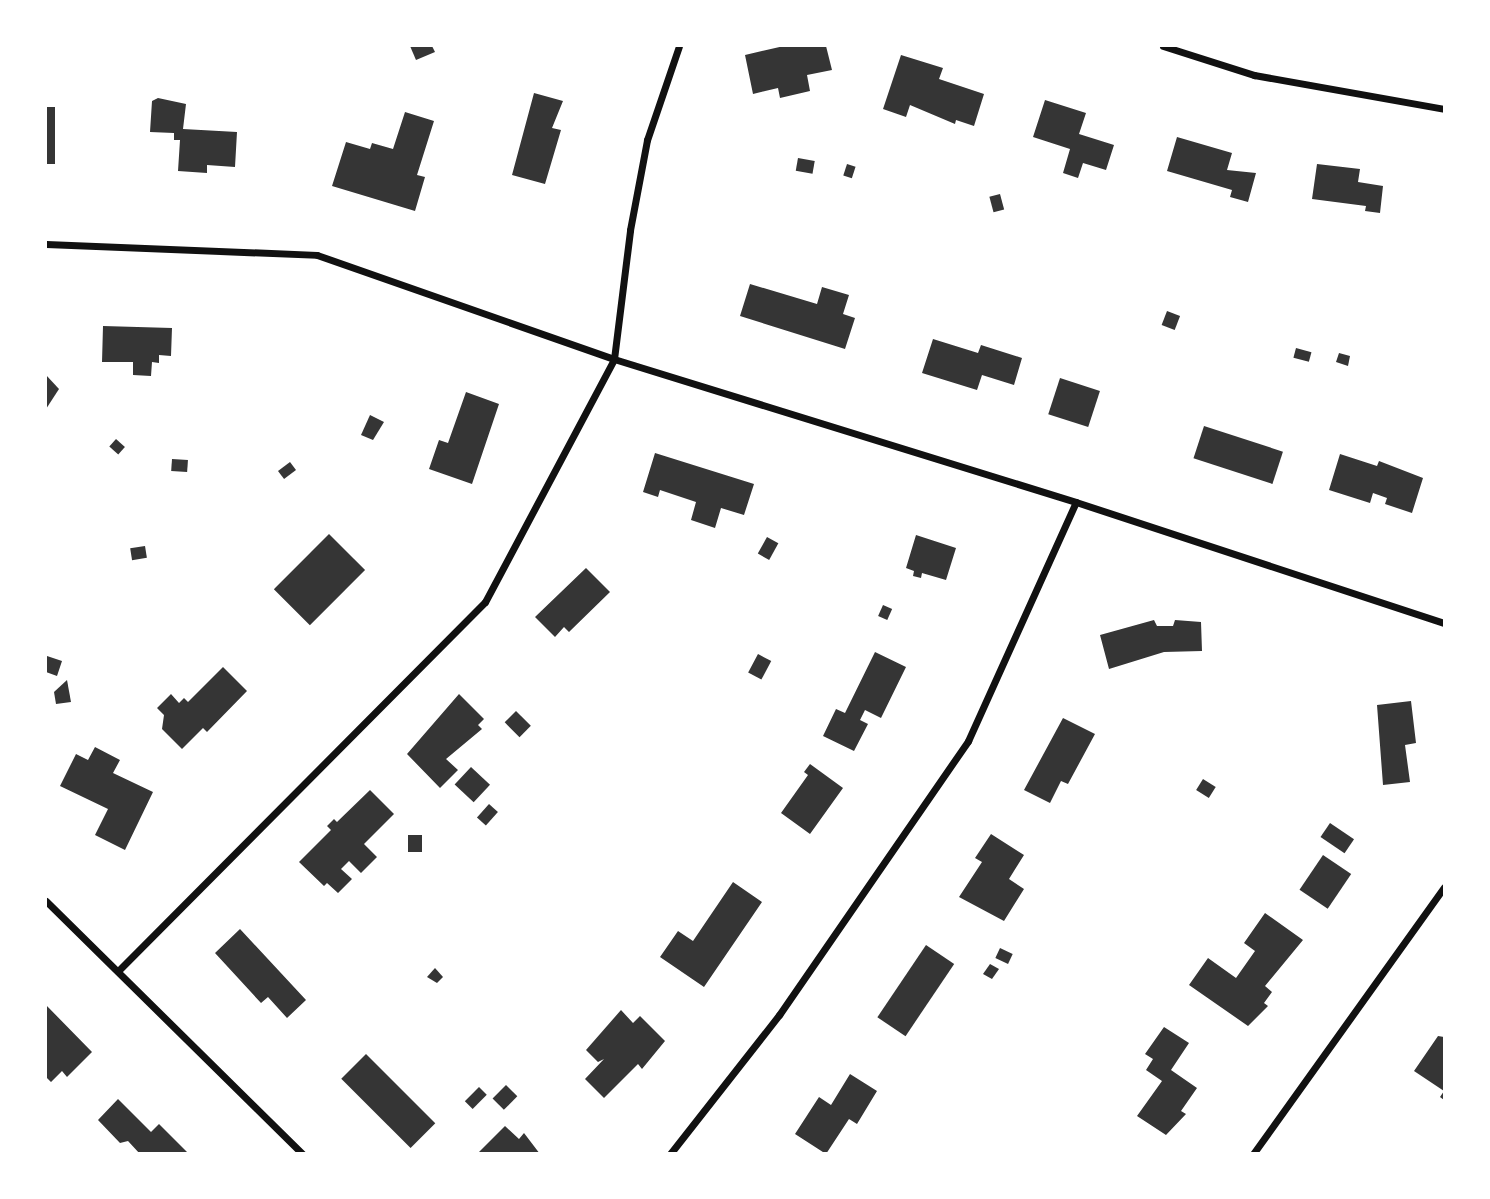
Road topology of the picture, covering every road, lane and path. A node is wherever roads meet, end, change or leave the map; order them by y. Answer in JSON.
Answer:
{"nodes":[{"id":1,"x":679,"y":46,"type":"edge"},
{"id":2,"x":1163,"y":46,"type":"edge"},
{"id":3,"x":1444,"y":109,"type":"edge"},
{"id":4,"x":46,"y":244,"type":"edge"},
{"id":5,"x":614,"y":359,"type":"junction"},
{"id":6,"x":1076,"y":502,"type":"junction"},
{"id":7,"x":1444,"y":622,"type":"edge"},
{"id":8,"x":1444,"y":887,"type":"edge"},
{"id":9,"x":46,"y":901,"type":"edge"},
{"id":10,"x":118,"y":971,"type":"junction"},
{"id":11,"x":303,"y":1153,"type":"edge"},
{"id":12,"x":670,"y":1153,"type":"edge"},
{"id":13,"x":1253,"y":1153,"type":"edge"}],
"edges":[{"from":1,"to":5,"type":"street"},
{"from":2,"to":3,"type":"street"},
{"from":4,"to":5,"type":"street"},
{"from":5,"to":6,"type":"street"},
{"from":5,"to":10,"type":"street"},
{"from":6,"to":7,"type":"street"},
{"from":6,"to":12,"type":"street"},
{"from":8,"to":13,"type":"street"},
{"from":9,"to":10,"type":"street"},
{"from":10,"to":11,"type":"street"}]}
